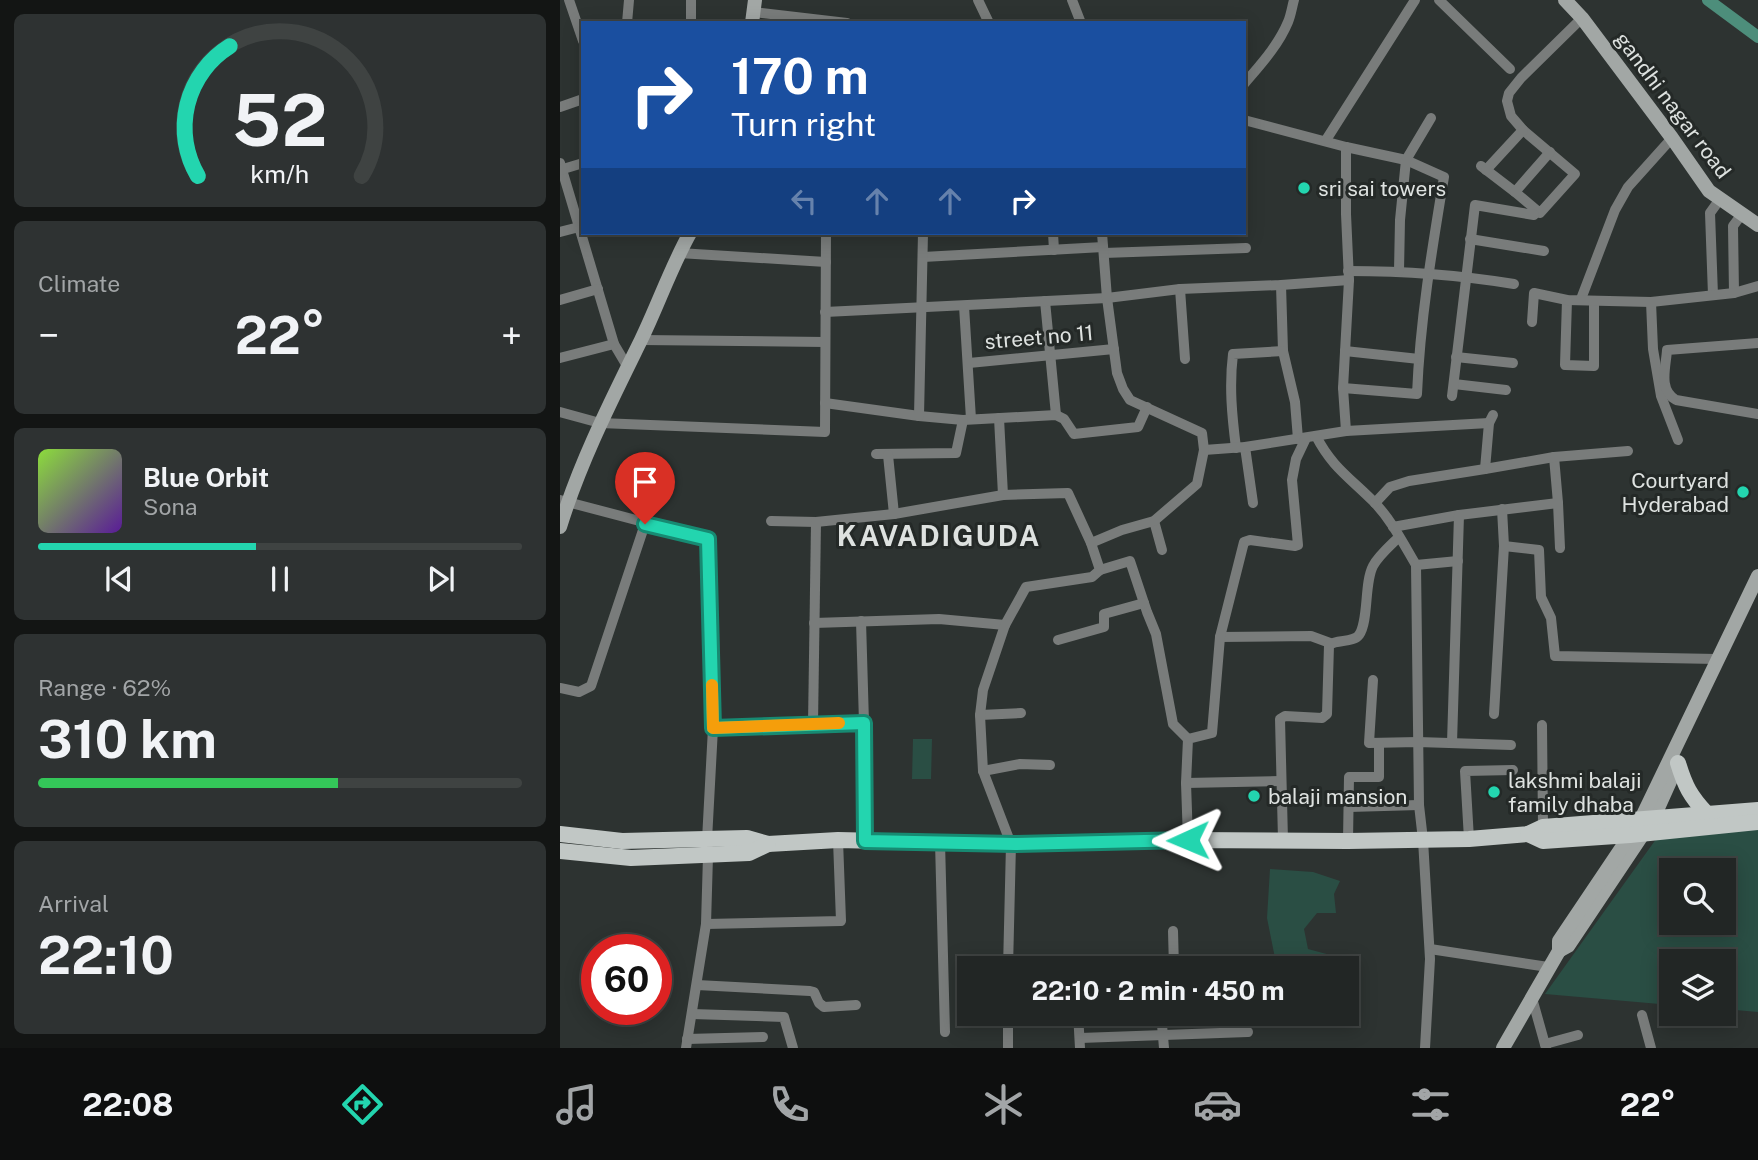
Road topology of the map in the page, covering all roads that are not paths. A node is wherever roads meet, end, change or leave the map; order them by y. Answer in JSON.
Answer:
{"nodes":[{"id":1,"x":569,"y":0,"type":"edge"},
{"id":2,"x":629,"y":0,"type":"edge"},
{"id":3,"x":691,"y":0,"type":"edge"},
{"id":4,"x":978,"y":0,"type":"edge"},
{"id":5,"x":1072,"y":0,"type":"edge"},
{"id":6,"x":1294,"y":0,"type":"edge"},
{"id":7,"x":1415,"y":0,"type":"edge"},
{"id":8,"x":1439,"y":0,"type":"edge"},
{"id":9,"x":1564,"y":0,"type":"edge"},
{"id":10,"x":754,"y":12,"type":"edge"},
{"id":11,"x":1582,"y":18,"type":"junction"},
{"id":12,"x":627,"y":21,"type":"edge"},
{"id":13,"x":691,"y":21,"type":"edge"},
{"id":14,"x":830,"y":21,"type":"edge"},
{"id":15,"x":988,"y":21,"type":"edge"},
{"id":16,"x":1080,"y":21,"type":"edge"},
{"id":17,"x":581,"y":35,"type":"edge"},
{"id":18,"x":1510,"y":69,"type":"dead end"},
{"id":19,"x":1246,"y":82,"type":"edge"},
{"id":20,"x":581,"y":100,"type":"edge"},
{"id":21,"x":560,"y":107,"type":"edge"},
{"id":22,"x":1431,"y":118,"type":"dead end"},
{"id":23,"x":1246,"y":120,"type":"edge"},
{"id":24,"x":1523,"y":130,"type":"junction"},
{"id":25,"x":1672,"y":138,"type":"junction"},
{"id":26,"x":1326,"y":140,"type":"junction"},
{"id":27,"x":1346,"y":147,"type":"junction"},
{"id":28,"x":1550,"y":152,"type":"junction"},
{"id":29,"x":1406,"y":160,"type":"junction"},
{"id":30,"x":581,"y":163,"type":"edge"},
{"id":31,"x":561,"y":168,"type":"edge"},
{"id":32,"x":1515,"y":192,"type":"junction"},
{"id":33,"x":1720,"y":199,"type":"junction"},
{"id":34,"x":1742,"y":214,"type":"junction"},
{"id":35,"x":1534,"y":215,"type":"dead end"},
{"id":36,"x":1758,"y":225,"type":"edge"},
{"id":37,"x":581,"y":226,"type":"edge"},
{"id":38,"x":560,"y":232,"type":"edge"},
{"id":39,"x":583,"y":235,"type":"edge"},
{"id":40,"x":689,"y":235,"type":"edge"},
{"id":41,"x":826,"y":235,"type":"edge"},
{"id":42,"x":923,"y":235,"type":"edge"},
{"id":43,"x":1053,"y":235,"type":"edge"},
{"id":44,"x":1102,"y":235,"type":"edge"},
{"id":45,"x":1470,"y":239,"type":"junction"},
{"id":46,"x":1245,"y":248,"type":"dead end"},
{"id":47,"x":1054,"y":250,"type":"junction"},
{"id":48,"x":1104,"y":250,"type":"junction"},
{"id":49,"x":1544,"y":251,"type":"dead end"},
{"id":50,"x":679,"y":253,"type":"junction"},
{"id":51,"x":923,"y":257,"type":"junction"},
{"id":52,"x":826,"y":262,"type":"junction"},
{"id":53,"x":1399,"y":271,"type":"junction"},
{"id":54,"x":1428,"y":274,"type":"junction"},
{"id":55,"x":1349,"y":276,"type":"junction"},
{"id":56,"x":1467,"y":276,"type":"junction"},
{"id":57,"x":1514,"y":284,"type":"dead end"},
{"id":58,"x":1281,"y":285,"type":"junction"},
{"id":59,"x":1758,"y":286,"type":"edge"},
{"id":60,"x":598,"y":289,"type":"junction"},
{"id":61,"x":1180,"y":289,"type":"junction"},
{"id":62,"x":1734,"y":293,"type":"junction"},
{"id":63,"x":1713,"y":295,"type":"junction"},
{"id":64,"x":1107,"y":298,"type":"junction"},
{"id":65,"x":1581,"y":299,"type":"junction"},
{"id":66,"x":560,"y":300,"type":"edge"},
{"id":67,"x":1567,"y":300,"type":"junction"},
{"id":68,"x":1045,"y":301,"type":"junction"},
{"id":69,"x":1594,"y":301,"type":"junction"},
{"id":70,"x":1651,"y":302,"type":"junction"},
{"id":71,"x":964,"y":306,"type":"junction"},
{"id":72,"x":922,"y":307,"type":"junction"},
{"id":73,"x":825,"y":312,"type":"junction"},
{"id":74,"x":1532,"y":322,"type":"dead end"},
{"id":75,"x":640,"y":340,"type":"junction"},
{"id":76,"x":825,"y":342,"type":"junction"},
{"id":77,"x":614,"y":344,"type":"junction"},
{"id":78,"x":1758,"y":344,"type":"edge"},
{"id":79,"x":1114,"y":349,"type":"junction"},
{"id":80,"x":1283,"y":351,"type":"junction"},
{"id":81,"x":1345,"y":351,"type":"junction"},
{"id":82,"x":1049,"y":355,"type":"junction"},
{"id":83,"x":1456,"y":357,"type":"junction"},
{"id":84,"x":560,"y":358,"type":"edge"},
{"id":85,"x":1185,"y":359,"type":"dead end"},
{"id":86,"x":1419,"y":359,"type":"junction"},
{"id":87,"x":968,"y":363,"type":"junction"},
{"id":88,"x":1513,"y":363,"type":"dead end"},
{"id":89,"x":626,"y":366,"type":"junction"},
{"id":90,"x":1454,"y":384,"type":"junction"},
{"id":91,"x":1343,"y":388,"type":"junction"},
{"id":92,"x":1506,"y":390,"type":"dead end"},
{"id":93,"x":1452,"y":396,"type":"dead end"},
{"id":94,"x":825,"y":403,"type":"junction"},
{"id":95,"x":1147,"y":407,"type":"junction"},
{"id":96,"x":560,"y":412,"type":"edge"},
{"id":97,"x":1758,"y":414,"type":"edge"},
{"id":98,"x":1056,"y":415,"type":"junction"},
{"id":99,"x":919,"y":416,"type":"junction"},
{"id":100,"x":999,"y":418,"type":"junction"},
{"id":101,"x":967,"y":420,"type":"junction"},
{"id":102,"x":600,"y":423,"type":"junction"},
{"id":103,"x":1346,"y":431,"type":"junction"},
{"id":104,"x":1307,"y":438,"type":"junction"},
{"id":105,"x":1678,"y":440,"type":"dead end"},
{"id":106,"x":1241,"y":447,"type":"junction"},
{"id":107,"x":1204,"y":450,"type":"junction"},
{"id":108,"x":1628,"y":451,"type":"dead end"},
{"id":109,"x":876,"y":454,"type":"dead end"},
{"id":110,"x":888,"y":455,"type":"junction"},
{"id":111,"x":1554,"y":457,"type":"junction"},
{"id":112,"x":1485,"y":469,"type":"junction"},
{"id":113,"x":1003,"y":495,"type":"junction"},
{"id":114,"x":564,"y":501,"type":"edge"},
{"id":115,"x":1253,"y":503,"type":"dead end"},
{"id":116,"x":1375,"y":503,"type":"junction"},
{"id":117,"x":1558,"y":503,"type":"junction"},
{"id":118,"x":1502,"y":509,"type":"junction"},
{"id":119,"x":894,"y":514,"type":"junction"},
{"id":120,"x":1459,"y":515,"type":"junction"},
{"id":121,"x":771,"y":521,"type":"dead end"},
{"id":122,"x":1154,"y":521,"type":"junction"},
{"id":123,"x":816,"y":522,"type":"junction"},
{"id":124,"x":645,"y":524,"type":"junction"},
{"id":125,"x":560,"y":527,"type":"edge"},
{"id":126,"x":1393,"y":527,"type":"junction"},
{"id":127,"x":1399,"y":537,"type":"junction"},
{"id":128,"x":1091,"y":543,"type":"junction"},
{"id":129,"x":1504,"y":546,"type":"junction"},
{"id":130,"x":1560,"y":548,"type":"dead end"},
{"id":131,"x":1162,"y":550,"type":"dead end"},
{"id":132,"x":1458,"y":561,"type":"junction"},
{"id":133,"x":1416,"y":565,"type":"junction"},
{"id":134,"x":1100,"y":570,"type":"junction"},
{"id":135,"x":1758,"y":576,"type":"edge"},
{"id":136,"x":1758,"y":596,"type":"edge"},
{"id":137,"x":1144,"y":603,"type":"junction"},
{"id":138,"x":861,"y":621,"type":"junction"},
{"id":139,"x":814,"y":623,"type":"junction"},
{"id":140,"x":1005,"y":625,"type":"junction"},
{"id":141,"x":1220,"y":637,"type":"junction"},
{"id":142,"x":1058,"y":640,"type":"dead end"},
{"id":143,"x":1331,"y":643,"type":"junction"},
{"id":144,"x":1717,"y":659,"type":"junction"},
{"id":145,"x":1373,"y":680,"type":"dead end"},
{"id":146,"x":560,"y":688,"type":"edge"},
{"id":147,"x":1021,"y":713,"type":"dead end"},
{"id":148,"x":980,"y":715,"type":"junction"},
{"id":149,"x":1494,"y":715,"type":"dead end"},
{"id":150,"x":864,"y":723,"type":"junction"},
{"id":151,"x":813,"y":724,"type":"junction"},
{"id":152,"x":1542,"y":725,"type":"dead end"},
{"id":153,"x":713,"y":728,"type":"junction"},
{"id":154,"x":1188,"y":739,"type":"junction"},
{"id":155,"x":1418,"y":742,"type":"junction"},
{"id":156,"x":1379,"y":743,"type":"junction"},
{"id":157,"x":1452,"y":743,"type":"junction"},
{"id":158,"x":1511,"y":745,"type":"dead end"},
{"id":159,"x":1678,"y":763,"type":"junction"},
{"id":160,"x":1050,"y":765,"type":"dead end"},
{"id":161,"x":1513,"y":770,"type":"dead end"},
{"id":162,"x":983,"y":771,"type":"junction"},
{"id":163,"x":1280,"y":781,"type":"junction"},
{"id":164,"x":1186,"y":783,"type":"junction"},
{"id":165,"x":1419,"y":805,"type":"junction"},
{"id":166,"x":1349,"y":807,"type":"junction"},
{"id":167,"x":1758,"y":810,"type":"edge"},
{"id":168,"x":1707,"y":814,"type":"junction"},
{"id":169,"x":1758,"y":822,"type":"edge"},
{"id":170,"x":1544,"y":827,"type":"junction"},
{"id":171,"x":1642,"y":827,"type":"junction"},
{"id":172,"x":560,"y":834,"type":"edge"},
{"id":173,"x":1528,"y":834,"type":"junction"},
{"id":174,"x":1469,"y":839,"type":"junction"},
{"id":175,"x":838,"y":840,"type":"junction"},
{"id":176,"x":1188,"y":840,"type":"junction"},
{"id":177,"x":1283,"y":840,"type":"junction"},
{"id":178,"x":1423,"y":840,"type":"junction"},
{"id":179,"x":865,"y":841,"type":"junction"},
{"id":180,"x":1348,"y":841,"type":"junction"},
{"id":181,"x":940,"y":842,"type":"junction"},
{"id":182,"x":1011,"y":844,"type":"junction"},
{"id":183,"x":708,"y":848,"type":"junction"},
{"id":184,"x":560,"y":851,"type":"edge"},
{"id":185,"x":706,"y":923,"type":"junction"},
{"id":186,"x":1173,"y":931,"type":"dead end"},
{"id":187,"x":1430,"y":949,"type":"junction"},
{"id":188,"x":1008,"y":956,"type":"edge"},
{"id":189,"x":1174,"y":956,"type":"edge"},
{"id":190,"x":1548,"y":967,"type":"junction"},
{"id":191,"x":697,"y":985,"type":"junction"},
{"id":192,"x":1532,"y":998,"type":"junction"},
{"id":193,"x":856,"y":1005,"type":"dead end"},
{"id":194,"x":692,"y":1014,"type":"junction"},
{"id":195,"x":1642,"y":1015,"type":"dead end"},
{"id":196,"x":1008,"y":1026,"type":"edge"},
{"id":197,"x":1162,"y":1026,"type":"edge"},
{"id":198,"x":945,"y":1032,"type":"dead end"},
{"id":199,"x":1248,"y":1032,"type":"dead end"},
{"id":200,"x":1163,"y":1034,"type":"junction"},
{"id":201,"x":1578,"y":1035,"type":"dead end"},
{"id":202,"x":764,"y":1037,"type":"dead end"},
{"id":203,"x":1080,"y":1043,"type":"edge"},
{"id":204,"x":687,"y":1044,"type":"edge"},
{"id":205,"x":1545,"y":1046,"type":"edge"},
{"id":206,"x":793,"y":1048,"type":"edge"},
{"id":207,"x":1008,"y":1048,"type":"edge"},
{"id":208,"x":1164,"y":1048,"type":"edge"},
{"id":209,"x":1425,"y":1048,"type":"edge"},
{"id":210,"x":1503,"y":1048,"type":"edge"},
{"id":211,"x":1651,"y":1048,"type":"edge"}],
"edges":[{"from":1,"to":17,"type":"street"},
{"from":2,"to":12,"type":"street"},
{"from":3,"to":13,"type":"street"},
{"from":4,"to":15,"type":"street"},
{"from":5,"to":16,"type":"street"},
{"from":6,"to":19,"type":"street"},
{"from":7,"to":26,"type":"street"},
{"from":8,"to":18,"type":"street"},
{"from":9,"to":11,"type":"main road","name":"gandhi nagar road"},
{"from":10,"to":14,"type":"street"},
{"from":11,"to":24,"type":"street"},
{"from":11,"to":25,"type":"main road","name":"gandhi nagar road"},
{"from":20,"to":21,"type":"street"},
{"from":22,"to":29,"type":"street"},
{"from":23,"to":26,"type":"street"},
{"from":24,"to":28,"type":"street"},
{"from":24,"to":32,"type":"street"},
{"from":25,"to":33,"type":"main road","name":"gandhi nagar road"},
{"from":25,"to":65,"type":"street"},
{"from":26,"to":27,"type":"street"},
{"from":27,"to":29,"type":"street"},
{"from":27,"to":55,"type":"street"},
{"from":28,"to":32,"type":"street"},
{"from":28,"to":32,"type":"street"},
{"from":29,"to":53,"type":"street"},
{"from":29,"to":54,"type":"street"},
{"from":30,"to":31,"type":"street"},
{"from":31,"to":37,"type":"street"},
{"from":33,"to":34,"type":"main road","name":"gandhi nagar road"},
{"from":33,"to":63,"type":"street"},
{"from":34,"to":36,"type":"main road","name":"gandhi nagar road"},
{"from":34,"to":62,"type":"street"},
{"from":35,"to":45,"type":"street"},
{"from":37,"to":38,"type":"street"},
{"from":39,"to":60,"type":"street"},
{"from":40,"to":50,"type":"main road"},
{"from":41,"to":52,"type":"street"},
{"from":42,"to":51,"type":"street"},
{"from":43,"to":47,"type":"street"},
{"from":44,"to":48,"type":"street"},
{"from":45,"to":49,"type":"street"},
{"from":45,"to":56,"type":"street"},
{"from":46,"to":48,"type":"street"},
{"from":47,"to":48,"type":"street"},
{"from":47,"to":51,"type":"street"},
{"from":48,"to":64,"type":"street"},
{"from":50,"to":52,"type":"street"},
{"from":50,"to":75,"type":"main road"},
{"from":51,"to":72,"type":"street"},
{"from":52,"to":73,"type":"street"},
{"from":53,"to":54,"type":"street"},
{"from":53,"to":55,"type":"street"},
{"from":54,"to":56,"type":"street"},
{"from":54,"to":86,"type":"street"},
{"from":55,"to":58,"type":"street"},
{"from":55,"to":81,"type":"street"},
{"from":56,"to":57,"type":"street"},
{"from":56,"to":83,"type":"street"},
{"from":58,"to":61,"type":"street"},
{"from":58,"to":80,"type":"street"},
{"from":59,"to":62,"type":"street"},
{"from":60,"to":66,"type":"street"},
{"from":60,"to":77,"type":"street"},
{"from":61,"to":64,"type":"street"},
{"from":61,"to":85,"type":"street"},
{"from":62,"to":63,"type":"street"},
{"from":63,"to":70,"type":"street"},
{"from":64,"to":68,"type":"street"},
{"from":64,"to":79,"type":"street"},
{"from":65,"to":67,"type":"street"},
{"from":65,"to":69,"type":"street"},
{"from":67,"to":69,"type":"street"},
{"from":67,"to":74,"type":"street"},
{"from":68,"to":71,"type":"street"},
{"from":68,"to":82,"type":"street"},
{"from":69,"to":70,"type":"street"},
{"from":70,"to":105,"type":"street"},
{"from":71,"to":72,"type":"street"},
{"from":71,"to":87,"type":"street"},
{"from":72,"to":73,"type":"street"},
{"from":72,"to":99,"type":"street"},
{"from":73,"to":76,"type":"street"},
{"from":75,"to":76,"type":"street"},
{"from":75,"to":89,"type":"main road"},
{"from":76,"to":94,"type":"street"},
{"from":77,"to":84,"type":"street"},
{"from":77,"to":89,"type":"street"},
{"from":78,"to":97,"type":"street"},
{"from":79,"to":82,"type":"street","name":"street no 11"},
{"from":79,"to":95,"type":"street"},
{"from":80,"to":104,"type":"street"},
{"from":80,"to":106,"type":"street"},
{"from":81,"to":86,"type":"street"},
{"from":81,"to":91,"type":"street"},
{"from":82,"to":87,"type":"street","name":"street no 11"},
{"from":82,"to":98,"type":"street"},
{"from":83,"to":88,"type":"street"},
{"from":83,"to":90,"type":"street"},
{"from":86,"to":91,"type":"street"},
{"from":87,"to":101,"type":"street"},
{"from":89,"to":102,"type":"main road"},
{"from":90,"to":92,"type":"street"},
{"from":90,"to":93,"type":"street"},
{"from":91,"to":103,"type":"street"},
{"from":94,"to":99,"type":"street"},
{"from":94,"to":102,"type":"street"},
{"from":95,"to":98,"type":"street"},
{"from":95,"to":107,"type":"street"},
{"from":96,"to":102,"type":"street"},
{"from":98,"to":100,"type":"street"},
{"from":99,"to":101,"type":"street"},
{"from":100,"to":101,"type":"street"},
{"from":100,"to":113,"type":"street"},
{"from":101,"to":110,"type":"street"},
{"from":102,"to":114,"type":"main road"},
{"from":103,"to":104,"type":"street"},
{"from":103,"to":112,"type":"street"},
{"from":104,"to":106,"type":"street"},
{"from":104,"to":116,"type":"street"},
{"from":104,"to":141,"type":"street"},
{"from":106,"to":107,"type":"street"},
{"from":106,"to":115,"type":"street"},
{"from":107,"to":122,"type":"street"},
{"from":108,"to":111,"type":"street"},
{"from":109,"to":110,"type":"street"},
{"from":110,"to":119,"type":"street"},
{"from":111,"to":112,"type":"street"},
{"from":111,"to":117,"type":"street"},
{"from":112,"to":116,"type":"street"},
{"from":113,"to":119,"type":"street"},
{"from":113,"to":128,"type":"street"},
{"from":114,"to":124,"type":"street"},
{"from":114,"to":125,"type":"main road"},
{"from":116,"to":126,"type":"street"},
{"from":117,"to":118,"type":"street"},
{"from":117,"to":130,"type":"street"},
{"from":118,"to":120,"type":"street"},
{"from":118,"to":129,"type":"street"},
{"from":119,"to":123,"type":"street"},
{"from":120,"to":126,"type":"street"},
{"from":120,"to":132,"type":"street"},
{"from":121,"to":123,"type":"street"},
{"from":122,"to":128,"type":"street"},
{"from":122,"to":131,"type":"street"},
{"from":123,"to":139,"type":"street"},
{"from":124,"to":146,"type":"street"},
{"from":124,"to":153,"type":"street"},
{"from":126,"to":127,"type":"street"},
{"from":127,"to":133,"type":"street"},
{"from":127,"to":143,"type":"street"},
{"from":128,"to":134,"type":"street"},
{"from":129,"to":144,"type":"street"},
{"from":129,"to":149,"type":"street"},
{"from":132,"to":133,"type":"street"},
{"from":132,"to":157,"type":"street"},
{"from":133,"to":155,"type":"street"},
{"from":134,"to":137,"type":"street"},
{"from":134,"to":140,"type":"street"},
{"from":135,"to":144,"type":"main road"},
{"from":136,"to":159,"type":"main road"},
{"from":137,"to":142,"type":"street"},
{"from":137,"to":154,"type":"street"},
{"from":138,"to":139,"type":"street"},
{"from":138,"to":140,"type":"street"},
{"from":138,"to":150,"type":"street"},
{"from":139,"to":151,"type":"street"},
{"from":140,"to":148,"type":"street"},
{"from":141,"to":143,"type":"street"},
{"from":141,"to":154,"type":"street"},
{"from":143,"to":163,"type":"street"},
{"from":144,"to":171,"type":"main road"},
{"from":145,"to":156,"type":"street"},
{"from":147,"to":148,"type":"street"},
{"from":148,"to":162,"type":"street"},
{"from":150,"to":151,"type":"street"},
{"from":150,"to":179,"type":"street"},
{"from":151,"to":153,"type":"street"},
{"from":152,"to":170,"type":"street"},
{"from":153,"to":183,"type":"street"},
{"from":154,"to":164,"type":"street"},
{"from":155,"to":156,"type":"street"},
{"from":155,"to":157,"type":"street"},
{"from":155,"to":165,"type":"street"},
{"from":156,"to":166,"type":"street"},
{"from":157,"to":158,"type":"street"},
{"from":159,"to":168,"type":"main road"},
{"from":159,"to":171,"type":"main road"},
{"from":160,"to":162,"type":"street"},
{"from":161,"to":174,"type":"street"},
{"from":162,"to":182,"type":"street"},
{"from":163,"to":164,"type":"street"},
{"from":163,"to":177,"type":"street"},
{"from":164,"to":176,"type":"street"},
{"from":165,"to":166,"type":"street"},
{"from":165,"to":178,"type":"street"},
{"from":166,"to":180,"type":"street"},
{"from":167,"to":168,"type":"main road"},
{"from":168,"to":171,"type":"main road"},
{"from":169,"to":171,"type":"main road"},
{"from":170,"to":171,"type":"main road"},
{"from":170,"to":173,"type":"main road"},
{"from":171,"to":173,"type":"main road"},
{"from":171,"to":190,"type":"main road"},
{"from":172,"to":183,"type":"main road"},
{"from":173,"to":174,"type":"main road"},
{"from":174,"to":178,"type":"main road"},
{"from":175,"to":179,"type":"main road"},
{"from":175,"to":183,"type":"main road"},
{"from":175,"to":185,"type":"street"},
{"from":176,"to":177,"type":"main road"},
{"from":176,"to":182,"type":"main road"},
{"from":177,"to":180,"type":"main road"},
{"from":178,"to":180,"type":"main road"},
{"from":178,"to":187,"type":"street"},
{"from":179,"to":181,"type":"main road"},
{"from":181,"to":182,"type":"main road"},
{"from":181,"to":198,"type":"street"},
{"from":182,"to":188,"type":"street"},
{"from":183,"to":184,"type":"main road"},
{"from":183,"to":185,"type":"street"},
{"from":185,"to":191,"type":"street"},
{"from":186,"to":189,"type":"street"},
{"from":187,"to":190,"type":"street"},
{"from":187,"to":209,"type":"street"},
{"from":190,"to":192,"type":"main road"},
{"from":191,"to":193,"type":"street"},
{"from":191,"to":194,"type":"street"},
{"from":192,"to":205,"type":"street"},
{"from":192,"to":210,"type":"main road"},
{"from":194,"to":204,"type":"street"},
{"from":194,"to":206,"type":"street"},
{"from":195,"to":211,"type":"street"},
{"from":196,"to":207,"type":"street"},
{"from":197,"to":200,"type":"street"},
{"from":199,"to":200,"type":"street"},
{"from":200,"to":203,"type":"street"},
{"from":200,"to":208,"type":"street"},
{"from":201,"to":205,"type":"street"},
{"from":202,"to":204,"type":"street"}]}
